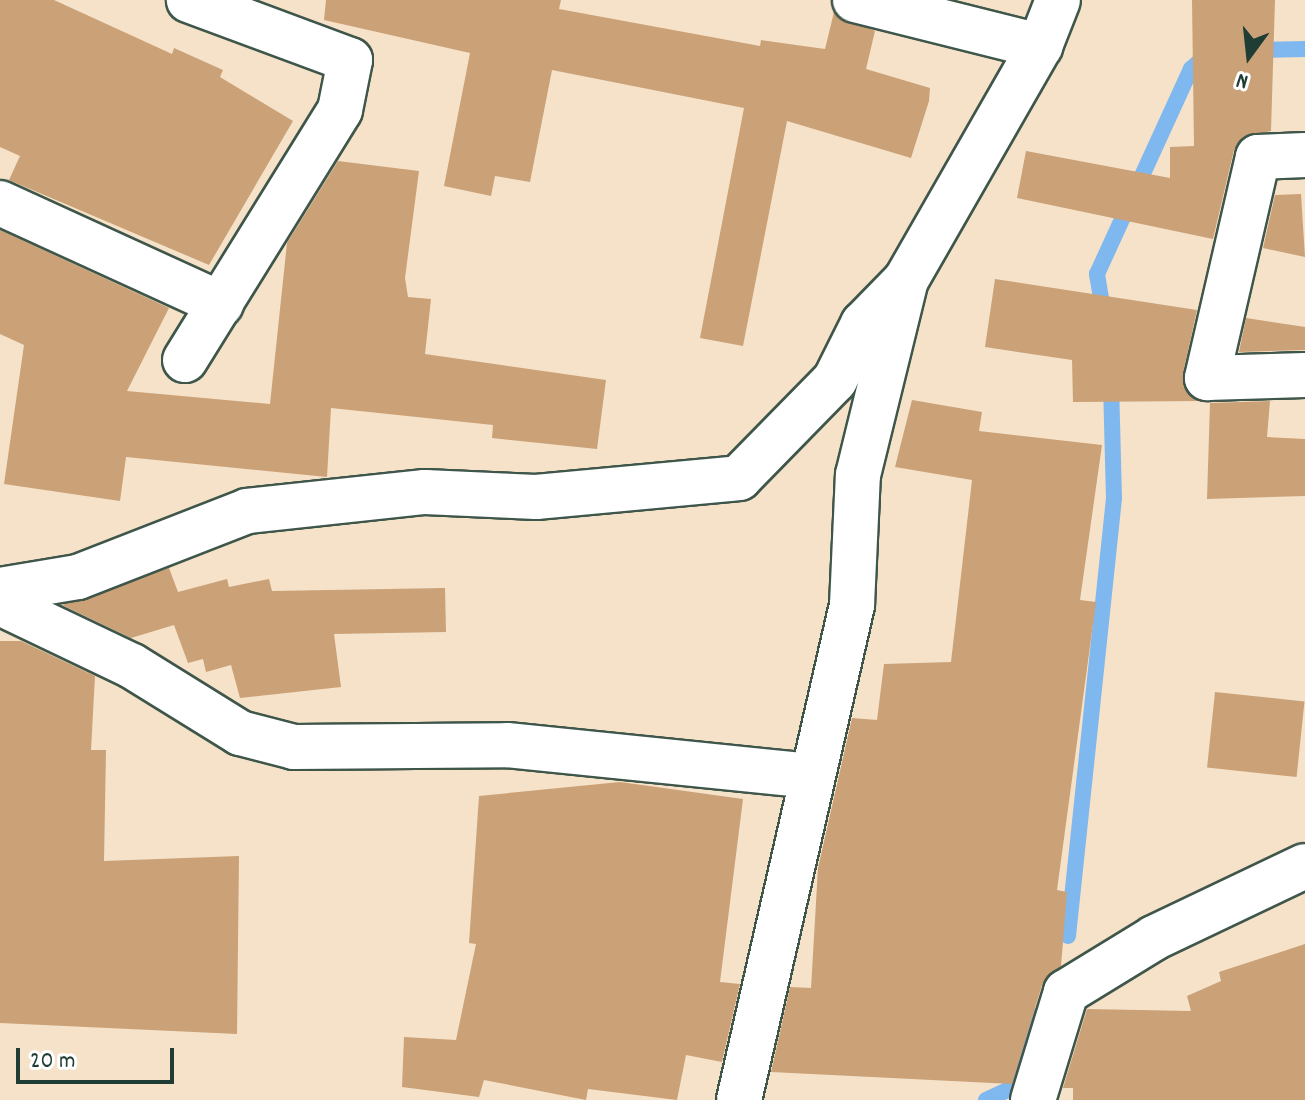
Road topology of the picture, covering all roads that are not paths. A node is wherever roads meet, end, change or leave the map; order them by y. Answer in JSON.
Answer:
{"nodes":[{"id":1,"x":189,"y":0,"type":"edge"},
{"id":2,"x":855,"y":0,"type":"edge"},
{"id":3,"x":1058,"y":0,"type":"edge"},
{"id":4,"x":263,"y":11,"type":"edge"},
{"id":5,"x":1040,"y":46,"type":"junction"},
{"id":6,"x":1305,"y":155,"type":"edge"},
{"id":7,"x":0,"y":203,"type":"edge"},
{"id":8,"x":906,"y":280,"type":"junction"},
{"id":9,"x":221,"y":304,"type":"junction"},
{"id":10,"x":185,"y":360,"type":"dead end"},
{"id":11,"x":1305,"y":375,"type":"edge"},
{"id":12,"x":0,"y":590,"type":"edge"},
{"id":13,"x":0,"y":603,"type":"edge"},
{"id":14,"x":810,"y":776,"type":"junction"},
{"id":15,"x":1305,"y":866,"type":"edge"},
{"id":16,"x":739,"y":1100,"type":"edge"},
{"id":17,"x":1033,"y":1100,"type":"edge"}],
"edges":[{"from":1,"to":4,"type":"street"},
{"from":2,"to":5,"type":"street"},
{"from":3,"to":5,"type":"street"},
{"from":4,"to":9,"type":"street"},
{"from":5,"to":8,"type":"street"},
{"from":6,"to":11,"type":"street"},
{"from":7,"to":9,"type":"street"},
{"from":8,"to":12,"type":"street"},
{"from":8,"to":14,"type":"street"},
{"from":9,"to":10,"type":"street"},
{"from":13,"to":14,"type":"street"},
{"from":14,"to":16,"type":"street"},
{"from":15,"to":17,"type":"street"}]}
